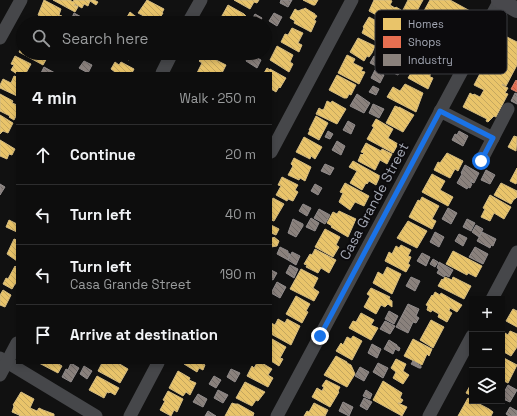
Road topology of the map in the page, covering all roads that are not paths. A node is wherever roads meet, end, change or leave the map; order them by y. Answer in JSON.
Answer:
{"nodes":[{"id":1,"x":21,"y":0,"type":"edge"},
{"id":2,"x":201,"y":0,"type":"edge"},
{"id":3,"x":352,"y":0,"type":"edge"},
{"id":4,"x":499,"y":0,"type":"edge"},
{"id":5,"x":494,"y":10,"type":"edge"},
{"id":6,"x":517,"y":10,"type":"edge"},
{"id":7,"x":192,"y":16,"type":"edge"},
{"id":8,"x":0,"y":38,"type":"edge"},
{"id":9,"x":168,"y":60,"type":"edge"},
{"id":10,"x":162,"y":72,"type":"edge"},
{"id":11,"x":460,"y":74,"type":"edge"},
{"id":12,"x":508,"y":109,"type":"dead end"},
{"id":13,"x":440,"y":111,"type":"junction"},
{"id":14,"x":493,"y":138,"type":"junction"},
{"id":15,"x":272,"y":150,"type":"edge"},
{"id":16,"x":481,"y":161,"type":"dead end"},
{"id":17,"x":517,"y":252,"type":"edge"},
{"id":18,"x":494,"y":296,"type":"edge"},
{"id":19,"x":469,"y":342,"type":"edge"},
{"id":20,"x":16,"y":345,"type":"edge"},
{"id":21,"x":4,"y":360,"type":"edge"},
{"id":22,"x":157,"y":364,"type":"edge"},
{"id":23,"x":0,"y":375,"type":"edge"},
{"id":24,"x":96,"y":416,"type":"edge"},
{"id":25,"x":130,"y":416,"type":"edge"},
{"id":26,"x":277,"y":416,"type":"edge"},
{"id":27,"x":429,"y":416,"type":"edge"}],
"edges":[{"from":1,"to":8,"type":"street"},
{"from":2,"to":7,"type":"street"},
{"from":3,"to":15,"type":"street"},
{"from":4,"to":5,"type":"street","name":"Casa Grande Street"},
{"from":4,"to":6,"type":"main road"},
{"from":9,"to":10,"type":"street"},
{"from":11,"to":13,"type":"street","name":"Casa Grande Street"},
{"from":12,"to":14,"type":"street"},
{"from":13,"to":14,"type":"street"},
{"from":13,"to":26,"type":"street","name":"Casa Grande Street"},
{"from":14,"to":16,"type":"street"},
{"from":17,"to":18,"type":"street"},
{"from":19,"to":27,"type":"street"},
{"from":20,"to":21,"type":"street"},
{"from":21,"to":23,"type":"street"},
{"from":21,"to":24,"type":"street"},
{"from":22,"to":25,"type":"street"}]}
